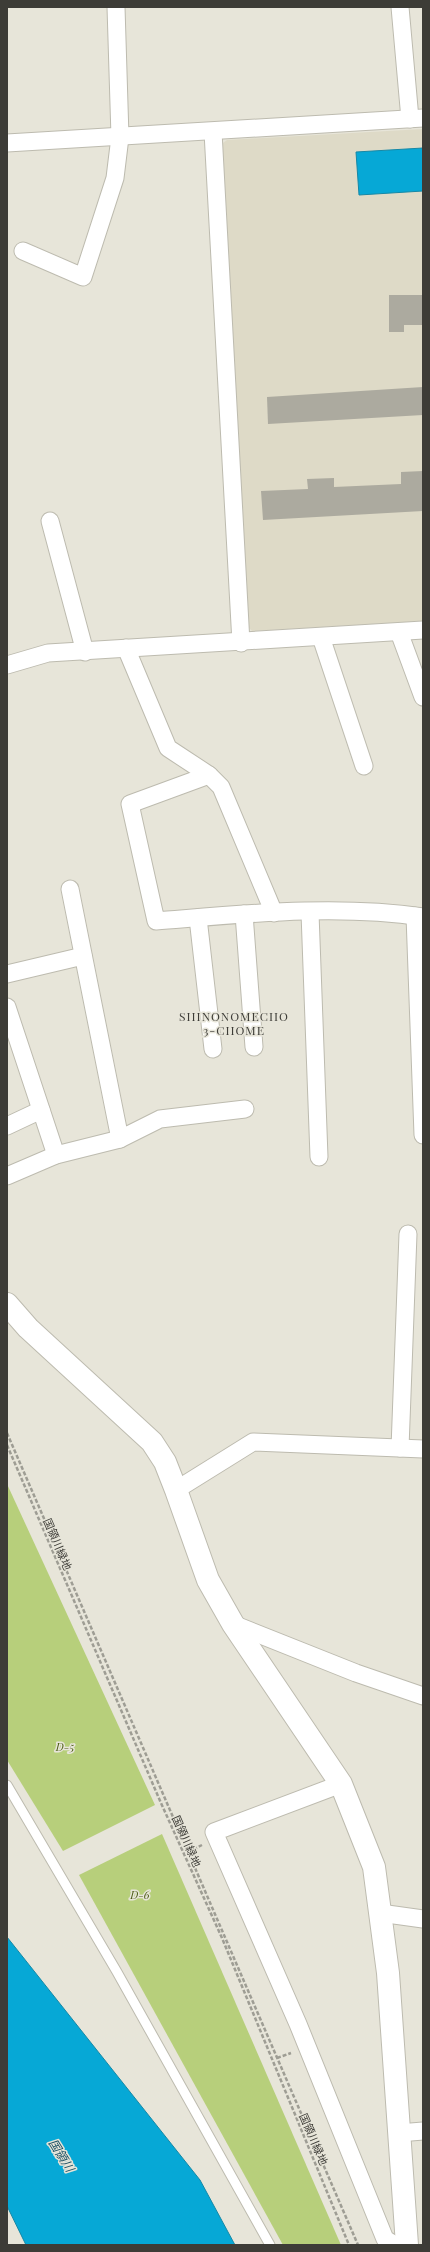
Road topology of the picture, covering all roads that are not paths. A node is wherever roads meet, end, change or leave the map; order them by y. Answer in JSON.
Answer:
{"nodes":[{"id":1,"x":116,"y":7,"type":"edge"},
{"id":2,"x":400,"y":7,"type":"edge"},
{"id":3,"x":416,"y":119,"type":"edge"},
{"id":4,"x":212,"y":132,"type":"junction"},
{"id":5,"x":120,"y":137,"type":"junction"},
{"id":6,"x":7,"y":143,"type":"edge"},
{"id":7,"x":23,"y":250,"type":"dead end"},
{"id":8,"x":50,"y":521,"type":"dead end"},
{"id":9,"x":423,"y":630,"type":"edge"},
{"id":10,"x":399,"y":632,"type":"junction"},
{"id":11,"x":321,"y":637,"type":"junction"},
{"id":12,"x":241,"y":643,"type":"junction"},
{"id":13,"x":126,"y":648,"type":"junction"},
{"id":14,"x":85,"y":652,"type":"junction"},
{"id":15,"x":7,"y":665,"type":"edge"},
{"id":16,"x":423,"y":697,"type":"edge"},
{"id":17,"x":364,"y":766,"type":"dead end"},
{"id":18,"x":209,"y":775,"type":"junction"},
{"id":19,"x":70,"y":889,"type":"dead end"},
{"id":20,"x":274,"y":913,"type":"junction"},
{"id":21,"x":310,"y":913,"type":"junction"},
{"id":22,"x":244,"y":914,"type":"junction"},
{"id":23,"x":419,"y":916,"type":"edge"},
{"id":24,"x":198,"y":918,"type":"junction"},
{"id":25,"x":84,"y":956,"type":"junction"},
{"id":26,"x":7,"y":974,"type":"edge"},
{"id":27,"x":7,"y":1007,"type":"edge"},
{"id":28,"x":254,"y":1047,"type":"dead end"},
{"id":29,"x":213,"y":1049,"type":"dead end"},
{"id":30,"x":245,"y":1109,"type":"dead end"},
{"id":31,"x":41,"y":1110,"type":"junction"},
{"id":32,"x":7,"y":1126,"type":"edge"},
{"id":33,"x":423,"y":1136,"type":"edge"},
{"id":34,"x":120,"y":1139,"type":"junction"},
{"id":35,"x":56,"y":1155,"type":"junction"},
{"id":36,"x":320,"y":1157,"type":"dead end"},
{"id":37,"x":7,"y":1176,"type":"edge"},
{"id":38,"x":408,"y":1234,"type":"dead end"},
{"id":39,"x":7,"y":1304,"type":"edge"},
{"id":40,"x":400,"y":1448,"type":"junction"},
{"id":41,"x":423,"y":1449,"type":"edge"},
{"id":42,"x":176,"y":1490,"type":"junction"},
{"id":43,"x":233,"y":1624,"type":"junction"},
{"id":44,"x":423,"y":1696,"type":"edge"},
{"id":45,"x":341,"y":1784,"type":"junction"},
{"id":46,"x":7,"y":1785,"type":"edge"},
{"id":47,"x":380,"y":1913,"type":"junction"},
{"id":48,"x":423,"y":1919,"type":"edge"},
{"id":49,"x":423,"y":2131,"type":"edge"},
{"id":50,"x":400,"y":2133,"type":"junction"},
{"id":51,"x":270,"y":2245,"type":"edge"},
{"id":52,"x":395,"y":2245,"type":"edge"},
{"id":53,"x":407,"y":2245,"type":"edge"}],
"edges":[{"from":1,"to":5,"type":"street"},
{"from":2,"to":3,"type":"street"},
{"from":3,"to":4,"type":"street"},
{"from":4,"to":5,"type":"street"},
{"from":4,"to":12,"type":"street"},
{"from":5,"to":6,"type":"street"},
{"from":5,"to":7,"type":"street"},
{"from":8,"to":14,"type":"street"},
{"from":9,"to":10,"type":"street"},
{"from":10,"to":11,"type":"street"},
{"from":10,"to":16,"type":"street"},
{"from":11,"to":12,"type":"street"},
{"from":11,"to":17,"type":"street"},
{"from":12,"to":13,"type":"street"},
{"from":13,"to":14,"type":"street"},
{"from":13,"to":18,"type":"street"},
{"from":14,"to":15,"type":"street"},
{"from":18,"to":20,"type":"street"},
{"from":18,"to":24,"type":"street"},
{"from":19,"to":25,"type":"street"},
{"from":20,"to":21,"type":"street"},
{"from":20,"to":22,"type":"street"},
{"from":21,"to":23,"type":"street"},
{"from":21,"to":36,"type":"street"},
{"from":22,"to":24,"type":"street"},
{"from":22,"to":28,"type":"street"},
{"from":23,"to":33,"type":"street"},
{"from":24,"to":29,"type":"street"},
{"from":25,"to":26,"type":"street"},
{"from":25,"to":34,"type":"street"},
{"from":27,"to":31,"type":"street"},
{"from":30,"to":34,"type":"street"},
{"from":31,"to":32,"type":"street"},
{"from":31,"to":35,"type":"street"},
{"from":34,"to":35,"type":"street"},
{"from":35,"to":37,"type":"street"},
{"from":38,"to":40,"type":"street"},
{"from":39,"to":42,"type":"street"},
{"from":40,"to":41,"type":"street"},
{"from":40,"to":42,"type":"street"},
{"from":42,"to":43,"type":"street"},
{"from":43,"to":44,"type":"street"},
{"from":43,"to":45,"type":"street"},
{"from":45,"to":47,"type":"street"},
{"from":45,"to":52,"type":"street"},
{"from":46,"to":51,"type":"lane"},
{"from":47,"to":48,"type":"street"},
{"from":47,"to":50,"type":"street"},
{"from":49,"to":50,"type":"street"},
{"from":50,"to":53,"type":"street"}]}
